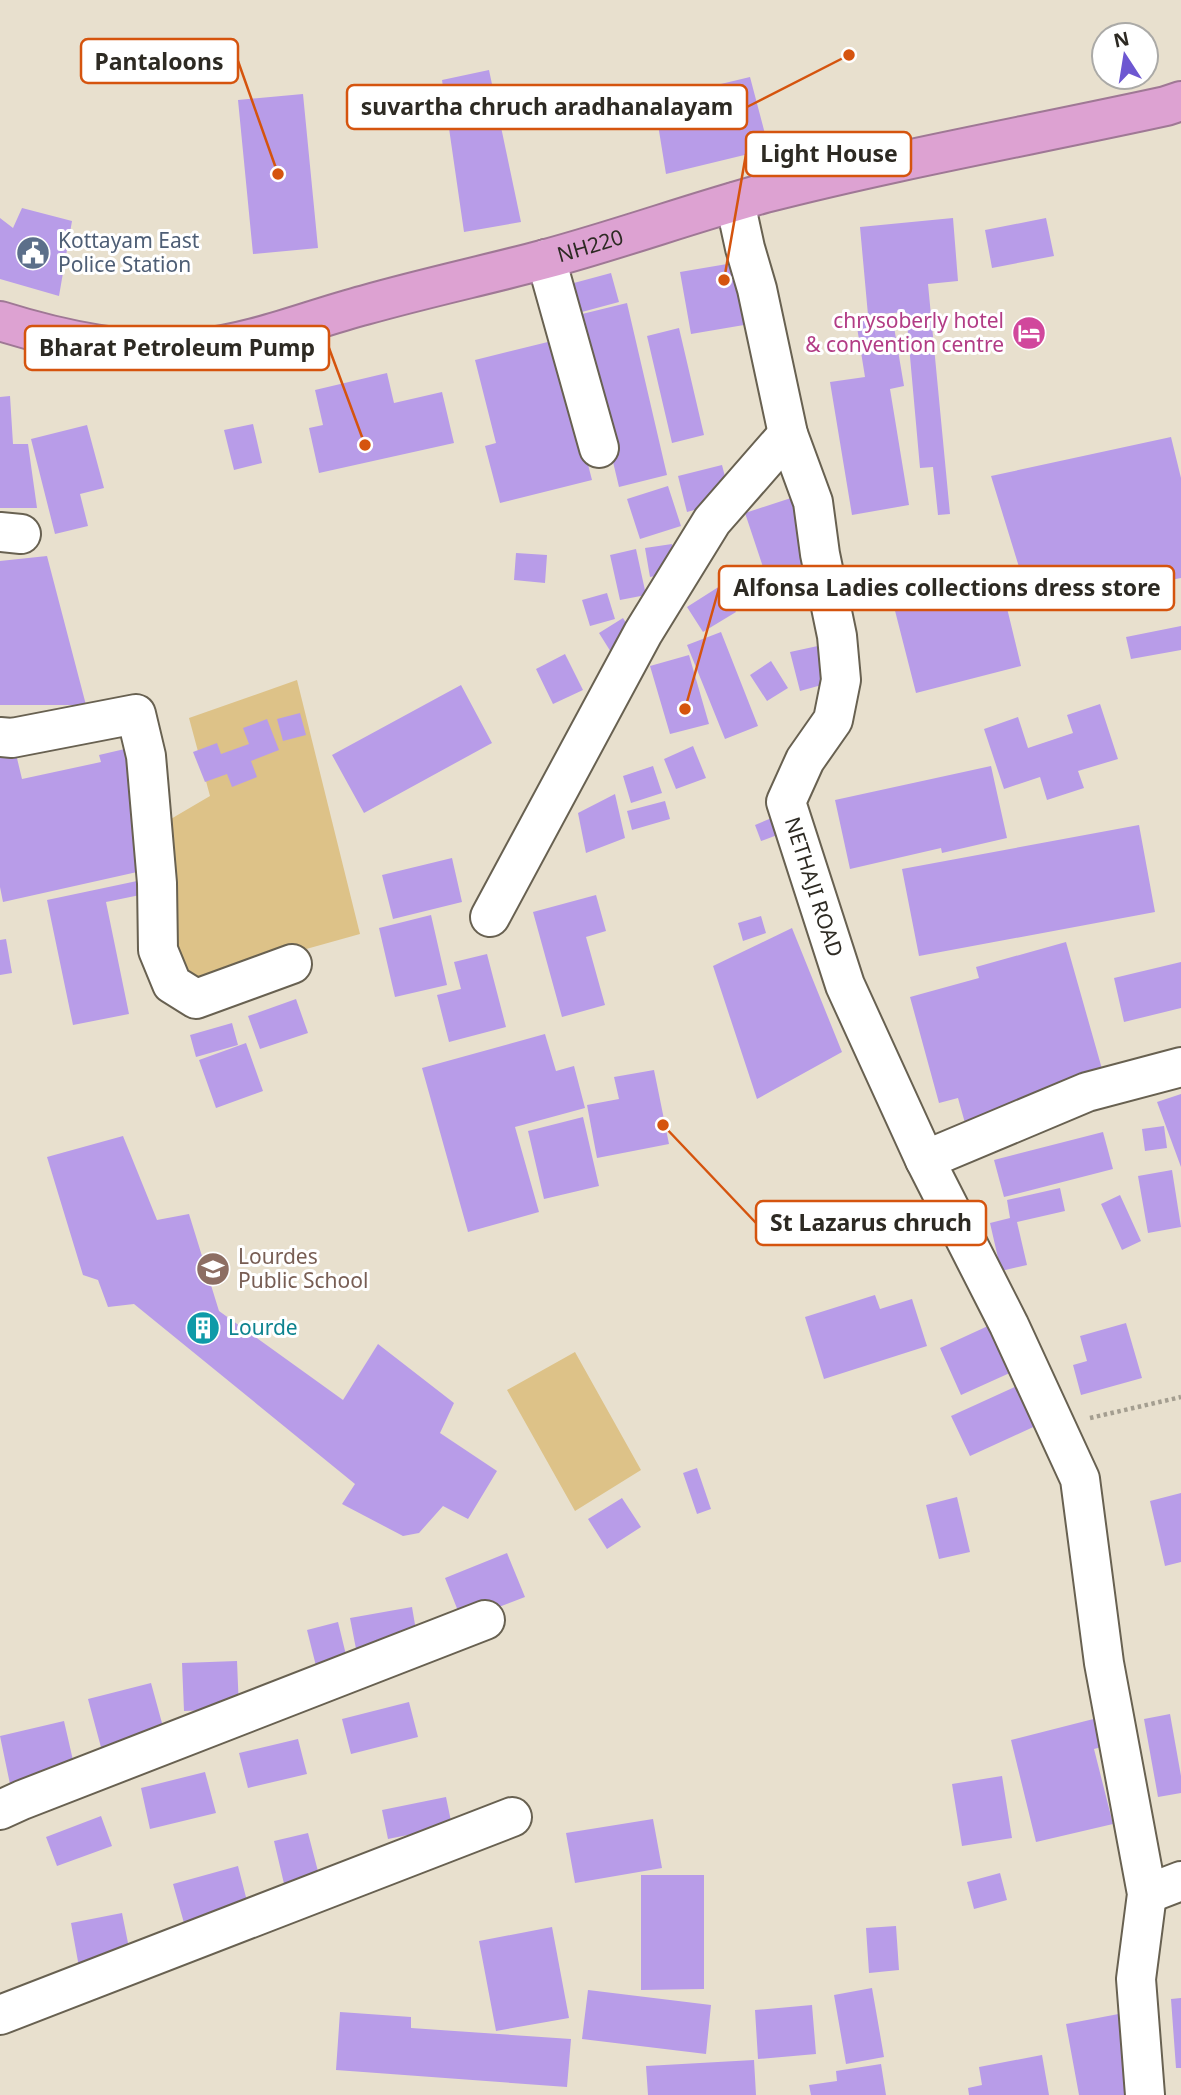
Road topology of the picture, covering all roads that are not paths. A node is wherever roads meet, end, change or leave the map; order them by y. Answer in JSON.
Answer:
{"nodes":[{"id":1,"x":1181,"y":101,"type":"edge"},
{"id":2,"x":735,"y":202,"type":"junction"},
{"id":3,"x":547,"y":259,"type":"junction"},
{"id":4,"x":0,"y":321,"type":"edge"},
{"id":5,"x":788,"y":434,"type":"junction"},
{"id":6,"x":599,"y":448,"type":"dead end"},
{"id":7,"x":0,"y":737,"type":"edge"},
{"id":8,"x":490,"y":917,"type":"dead end"},
{"id":9,"x":292,"y":964,"type":"dead end"},
{"id":10,"x":1181,"y":1067,"type":"edge"},
{"id":11,"x":925,"y":1160,"type":"junction"},
{"id":12,"x":485,"y":1620,"type":"dead end"},
{"id":13,"x":0,"y":1811,"type":"edge"},
{"id":14,"x":512,"y":1817,"type":"dead end"},
{"id":15,"x":1164,"y":1887,"type":"edge"},
{"id":16,"x":0,"y":2015,"type":"edge"},
{"id":17,"x":1145,"y":2095,"type":"edge"}],
"edges":[{"from":1,"to":2,"type":"highway","name":"NH220"},
{"from":2,"to":3,"type":"highway","name":"NH220"},
{"from":2,"to":5,"type":"street","name":"NETHAJI ROAD"},
{"from":3,"to":4,"type":"highway","name":"NH220"},
{"from":3,"to":6,"type":"street"},
{"from":5,"to":8,"type":"street"},
{"from":5,"to":11,"type":"street","name":"NETHAJI ROAD"},
{"from":7,"to":9,"type":"street"},
{"from":10,"to":11,"type":"street"},
{"from":11,"to":15,"type":"street","name":"NETHAJI ROAD"},
{"from":12,"to":13,"type":"street"},
{"from":14,"to":16,"type":"street"},
{"from":15,"to":17,"type":"street","name":"NETHAJI ROAD"}]}
